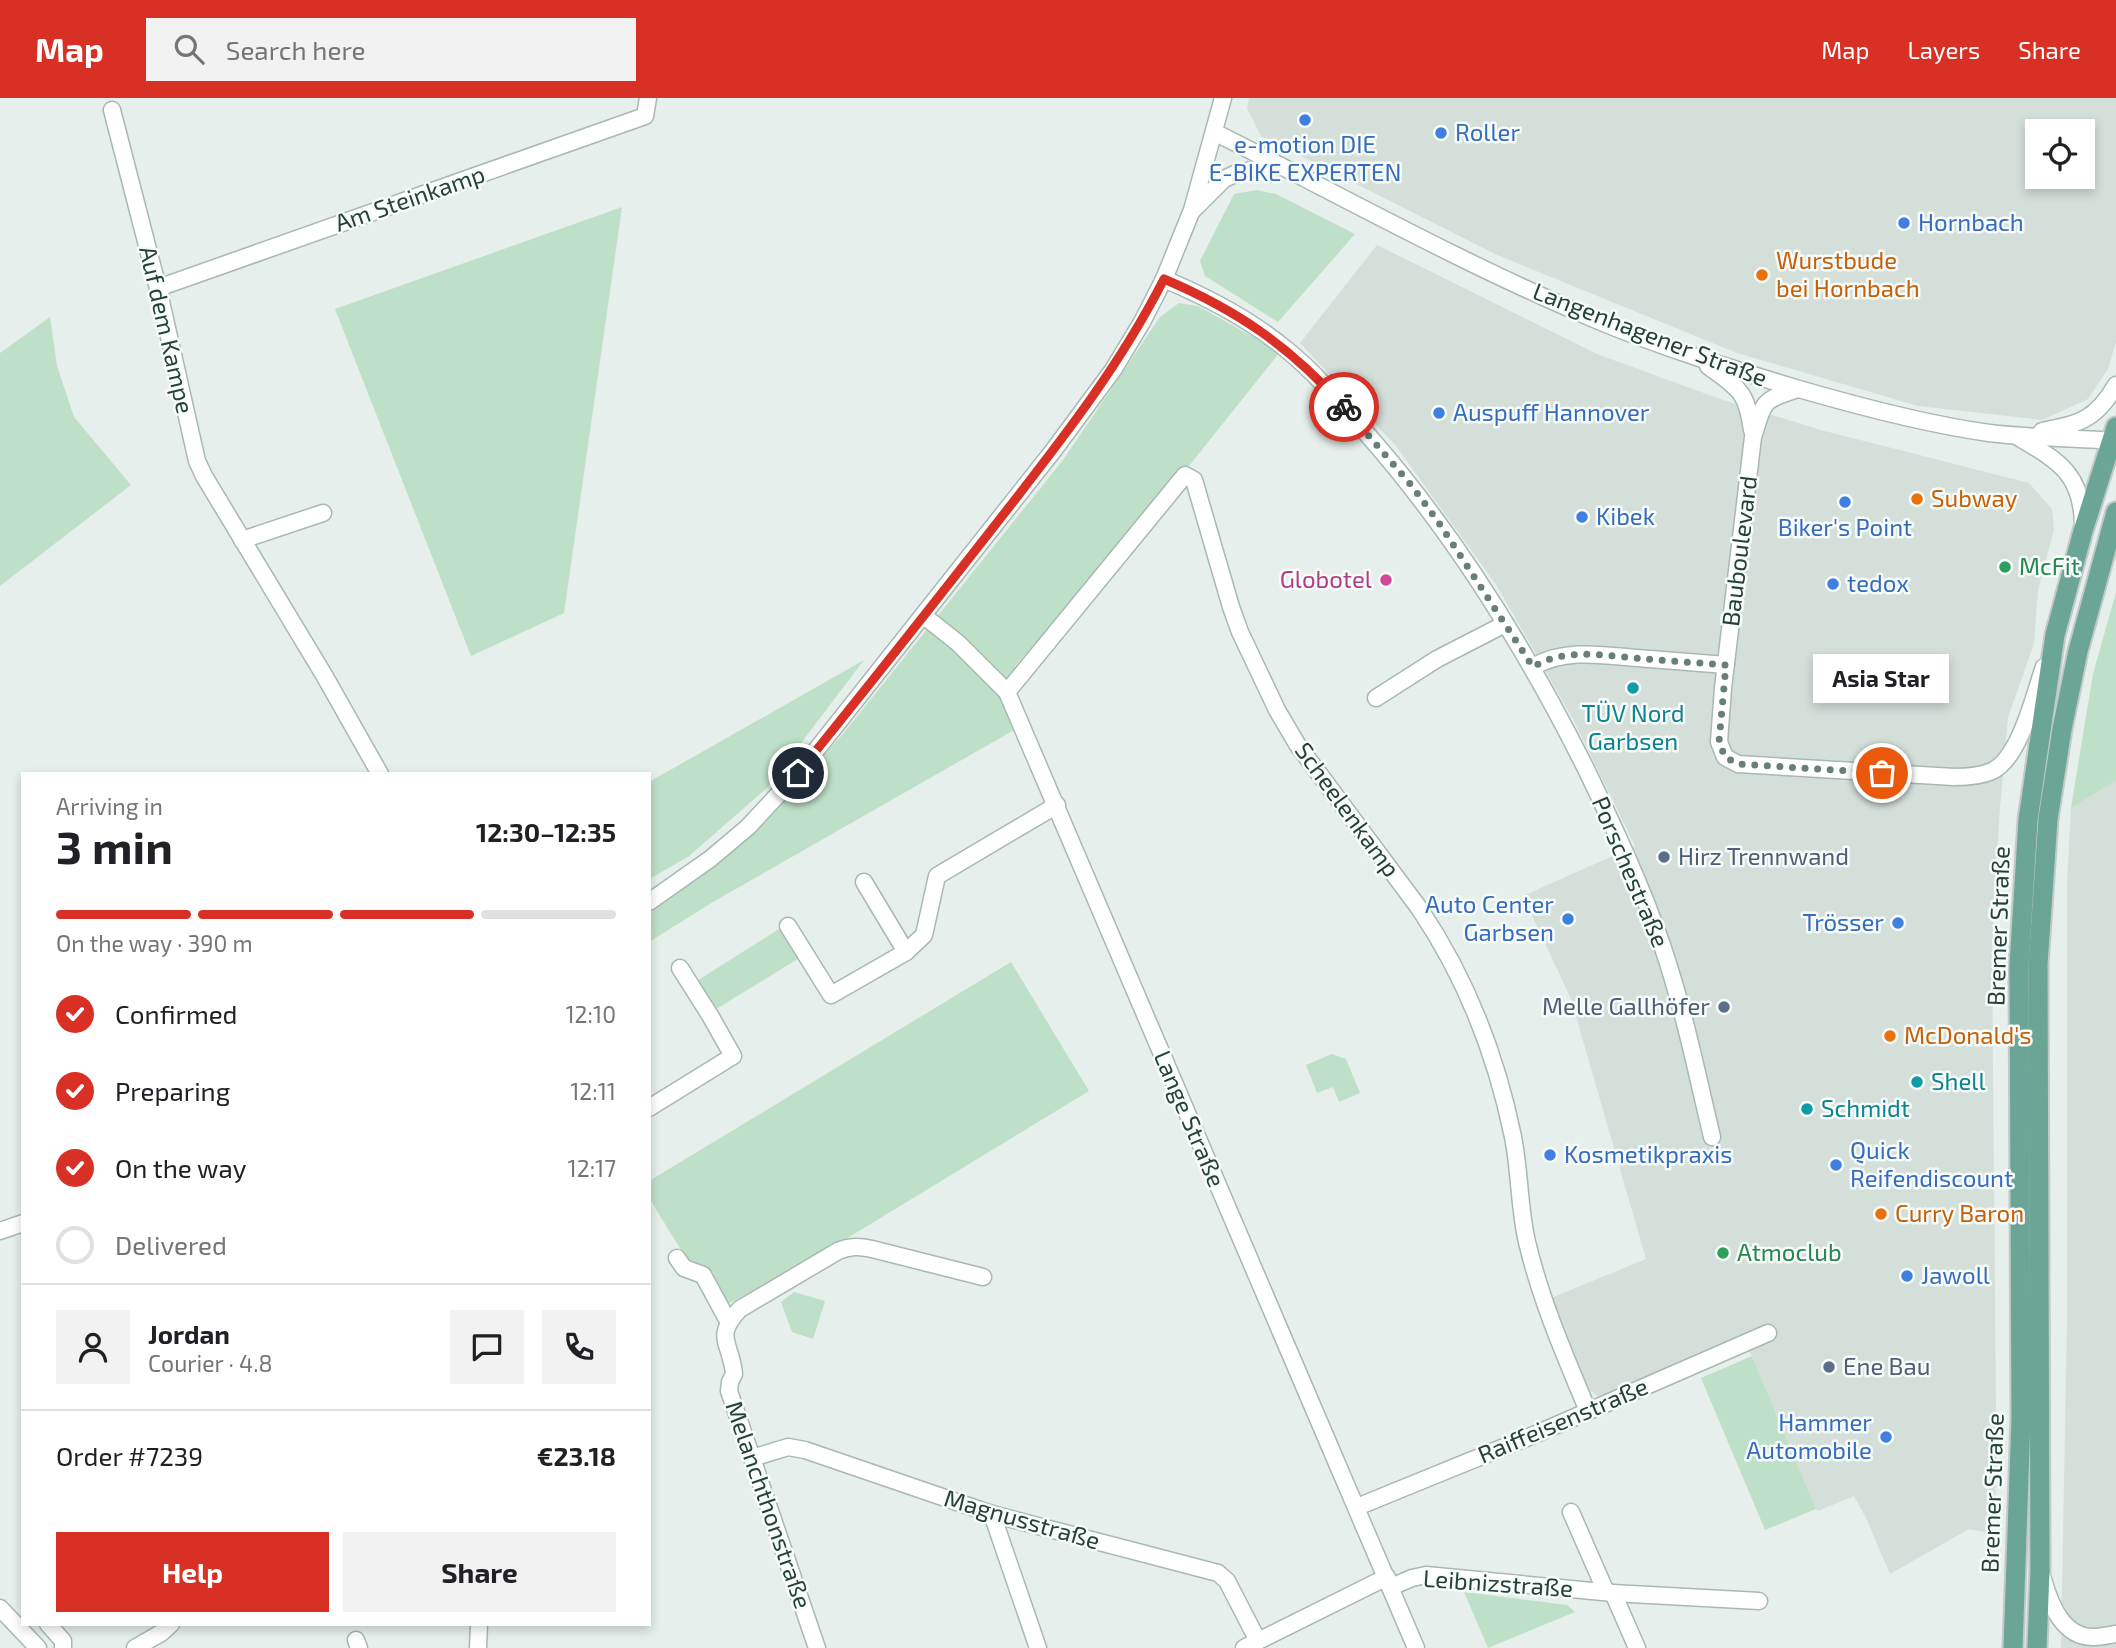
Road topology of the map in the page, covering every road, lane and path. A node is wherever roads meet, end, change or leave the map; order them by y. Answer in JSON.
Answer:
{"nodes":[{"id":1,"x":648,"y":98,"type":"edge"},
{"id":2,"x":1223,"y":98,"type":"edge"},
{"id":3,"x":112,"y":110,"type":"dead end"},
{"id":4,"x":1214,"y":132,"type":"junction"},
{"id":5,"x":1277,"y":164,"type":"junction"},
{"id":6,"x":1192,"y":210,"type":"junction"},
{"id":7,"x":1164,"y":279,"type":"junction"},
{"id":8,"x":158,"y":288,"type":"junction"},
{"id":9,"x":1694,"y":357,"type":"junction"},
{"id":10,"x":2116,"y":385,"type":"edge"},
{"id":11,"x":1798,"y":389,"type":"junction"},
{"id":12,"x":2016,"y":436,"type":"junction"},
{"id":13,"x":1753,"y":437,"type":"junction"},
{"id":14,"x":2115,"y":437,"type":"edge"},
{"id":15,"x":2116,"y":512,"type":"edge"},
{"id":16,"x":323,"y":513,"type":"dead end"},
{"id":17,"x":2083,"y":531,"type":"junction"},
{"id":18,"x":242,"y":540,"type":"junction"},
{"id":19,"x":924,"y":617,"type":"junction"},
{"id":20,"x":1505,"y":624,"type":"junction"},
{"id":21,"x":2055,"y":635,"type":"junction"},
{"id":22,"x":1726,"y":665,"type":"junction"},
{"id":23,"x":1533,"y":667,"type":"junction"},
{"id":24,"x":1007,"y":692,"type":"junction"},
{"id":25,"x":1376,"y":698,"type":"dead end"},
{"id":26,"x":379,"y":772,"type":"edge"},
{"id":27,"x":1057,"y":805,"type":"junction"},
{"id":28,"x":864,"y":882,"type":"dead end"},
{"id":29,"x":651,"y":901,"type":"edge"},
{"id":30,"x":788,"y":926,"type":"dead end"},
{"id":31,"x":906,"y":951,"type":"junction"},
{"id":32,"x":680,"y":968,"type":"dead end"},
{"id":33,"x":651,"y":1107,"type":"edge"},
{"id":34,"x":1712,"y":1137,"type":"dead end"},
{"id":35,"x":21,"y":1224,"type":"edge"},
{"id":36,"x":0,"y":1231,"type":"edge"},
{"id":37,"x":677,"y":1258,"type":"dead end"},
{"id":38,"x":983,"y":1278,"type":"dead end"},
{"id":39,"x":728,"y":1321,"type":"junction"},
{"id":40,"x":1769,"y":1333,"type":"dead end"},
{"id":41,"x":1588,"y":1411,"type":"junction"},
{"id":42,"x":752,"y":1458,"type":"junction"},
{"id":43,"x":1357,"y":1507,"type":"junction"},
{"id":44,"x":1571,"y":1512,"type":"dead end"},
{"id":45,"x":992,"y":1514,"type":"junction"},
{"id":46,"x":2040,"y":1571,"type":"junction"},
{"id":47,"x":1389,"y":1582,"type":"junction"},
{"id":48,"x":1610,"y":1593,"type":"junction"},
{"id":49,"x":1759,"y":1601,"type":"dead end"},
{"id":50,"x":0,"y":1608,"type":"edge"},
{"id":51,"x":50,"y":1626,"type":"edge"},
{"id":52,"x":169,"y":1626,"type":"edge"},
{"id":53,"x":479,"y":1626,"type":"edge"},
{"id":54,"x":2116,"y":1634,"type":"edge"},
{"id":55,"x":1251,"y":1644,"type":"edge"},
{"id":56,"x":38,"y":1648,"type":"edge"},
{"id":57,"x":44,"y":1648,"type":"edge"},
{"id":58,"x":64,"y":1648,"type":"edge"},
{"id":59,"x":135,"y":1648,"type":"edge"},
{"id":60,"x":478,"y":1648,"type":"edge"},
{"id":61,"x":817,"y":1648,"type":"edge"},
{"id":62,"x":1038,"y":1648,"type":"edge"},
{"id":63,"x":1416,"y":1648,"type":"edge"},
{"id":64,"x":1637,"y":1648,"type":"edge"},
{"id":65,"x":2013,"y":1648,"type":"edge"},
{"id":66,"x":2038,"y":1648,"type":"edge"}],
"edges":[{"from":1,"to":8,"type":"street","name":"Am Steinkamp"},
{"from":2,"to":4,"type":"street"},
{"from":3,"to":8,"type":"street","name":"Auf dem Kampe"},
{"from":4,"to":5,"type":"street","name":"Langenhagener Straße"},
{"from":4,"to":6,"type":"street"},
{"from":5,"to":6,"type":"street"},
{"from":5,"to":9,"type":"street","name":"Langenhagener Straße"},
{"from":6,"to":7,"type":"street"},
{"from":7,"to":19,"type":"street"},
{"from":7,"to":20,"type":"street","name":"Porschestraße"},
{"from":8,"to":18,"type":"street","name":"Auf dem Kampe"},
{"from":9,"to":11,"type":"street","name":"Langenhagener Straße"},
{"from":9,"to":13,"type":"street","name":"Bauboulevard"},
{"from":10,"to":12,"type":"street"},
{"from":11,"to":12,"type":"street","name":"Langenhagener Straße"},
{"from":11,"to":13,"type":"street","name":"Bauboulevard"},
{"from":12,"to":14,"type":"street","name":"Langenhagener Straße"},
{"from":12,"to":17,"type":"street"},
{"from":13,"to":22,"type":"street","name":"Bauboulevard"},
{"from":14,"to":17,"type":"main road","name":"Bremer Straße"},
{"from":15,"to":46,"type":"main road","name":"Bremer Straße"},
{"from":16,"to":18,"type":"street"},
{"from":17,"to":21,"type":"main road","name":"Bremer Straße"},
{"from":18,"to":26,"type":"street","name":"Auf dem Kampe"},
{"from":19,"to":24,"type":"street","name":"Lange Straße"},
{"from":19,"to":29,"type":"street"},
{"from":20,"to":23,"type":"street","name":"Porschestraße"},
{"from":20,"to":25,"type":"street"},
{"from":21,"to":22,"type":"street","name":"Bauboulevard"},
{"from":21,"to":65,"type":"main road","name":"Bremer Straße"},
{"from":22,"to":23,"type":"street"},
{"from":23,"to":34,"type":"street","name":"Porschestraße"},
{"from":24,"to":27,"type":"street","name":"Lange Straße"},
{"from":24,"to":41,"type":"street","name":"Scheelenkamp"},
{"from":27,"to":31,"type":"street"},
{"from":27,"to":43,"type":"street","name":"Lange Straße"},
{"from":28,"to":31,"type":"street"},
{"from":30,"to":31,"type":"street"},
{"from":32,"to":33,"type":"street"},
{"from":35,"to":36,"type":"street"},
{"from":37,"to":39,"type":"street","name":"Melanchthonstraße"},
{"from":38,"to":39,"type":"street"},
{"from":39,"to":42,"type":"street","name":"Melanchthonstraße"},
{"from":40,"to":41,"type":"street","name":"Raiffeisenstraße"},
{"from":41,"to":43,"type":"street","name":"Raiffeisenstraße"},
{"from":42,"to":45,"type":"street","name":"Magnusstraße"},
{"from":42,"to":61,"type":"street","name":"Melanchthonstraße"},
{"from":43,"to":47,"type":"street","name":"Lange Straße"},
{"from":44,"to":48,"type":"street","name":"Leibnizstraße"},
{"from":45,"to":55,"type":"street","name":"Magnusstraße"},
{"from":45,"to":62,"type":"street"},
{"from":46,"to":54,"type":"street"},
{"from":46,"to":66,"type":"main road","name":"Bremer Straße"},
{"from":47,"to":48,"type":"street","name":"Leibnizstraße"},
{"from":47,"to":55,"type":"street","name":"Leibnizstraße"},
{"from":47,"to":63,"type":"street","name":"Lange Straße"},
{"from":48,"to":49,"type":"street","name":"Leibnizstraße"},
{"from":48,"to":64,"type":"street"},
{"from":50,"to":56,"type":"street"},
{"from":51,"to":58,"type":"street"},
{"from":52,"to":59,"type":"street"},
{"from":53,"to":60,"type":"street"},
{"from":57,"to":58,"type":"street"}]}
